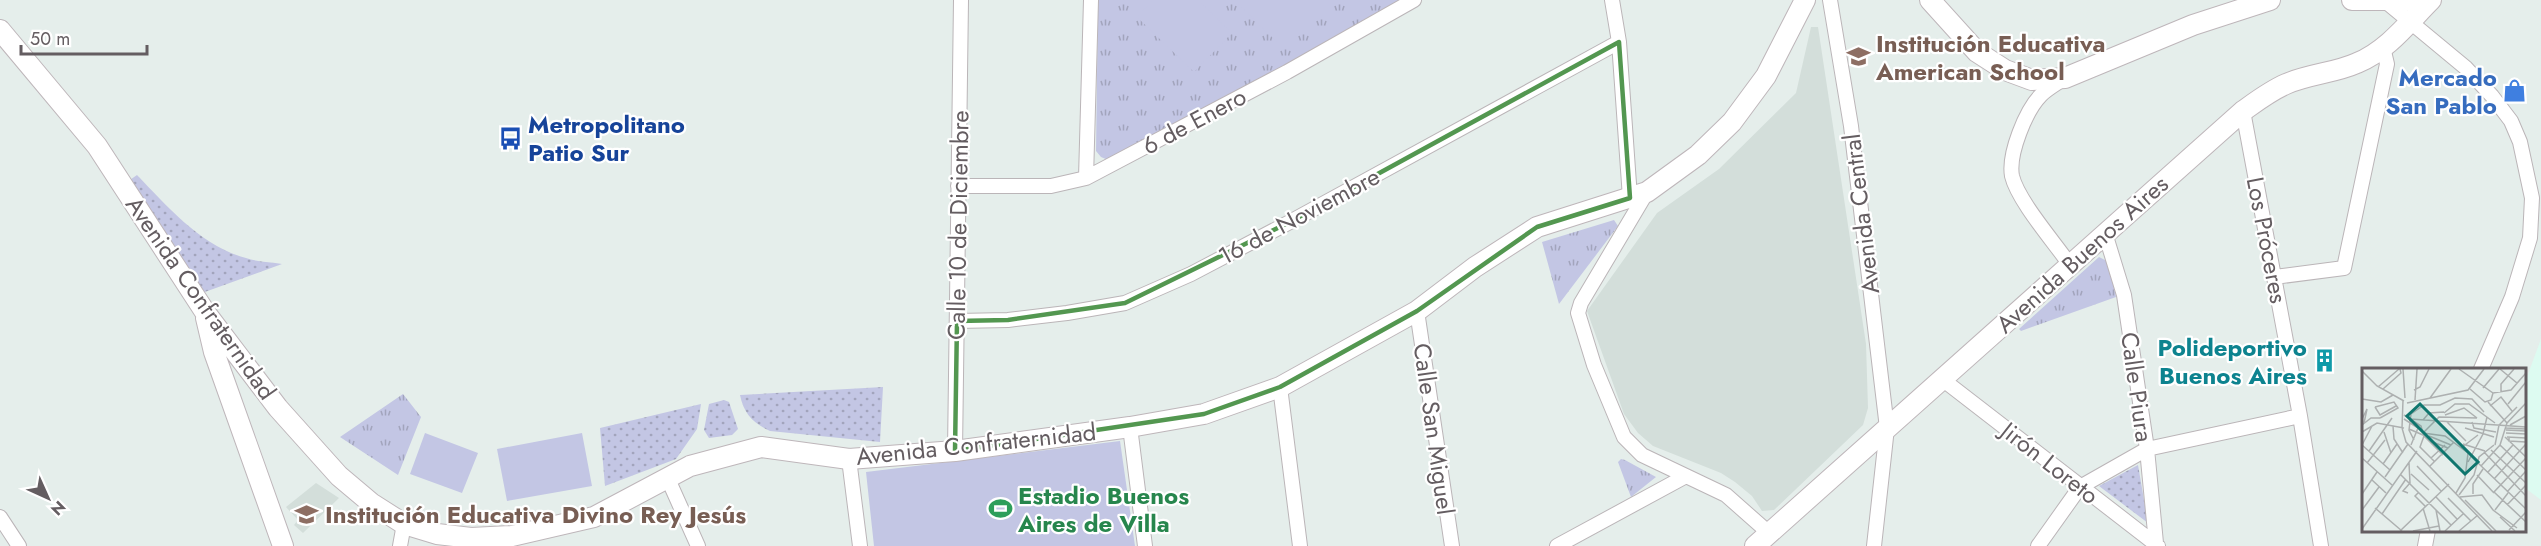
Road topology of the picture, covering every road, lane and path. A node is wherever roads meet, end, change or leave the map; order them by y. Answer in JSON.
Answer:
{"nodes":[{"id":1,"x":961,"y":0,"type":"edge"},
{"id":2,"x":1091,"y":0,"type":"edge"},
{"id":3,"x":1414,"y":0,"type":"edge"},
{"id":4,"x":1612,"y":0,"type":"edge"},
{"id":5,"x":1805,"y":0,"type":"edge"},
{"id":6,"x":1830,"y":0,"type":"edge"},
{"id":7,"x":1930,"y":0,"type":"edge"},
{"id":8,"x":2270,"y":0,"type":"edge"},
{"id":9,"x":2352,"y":0,"type":"edge"},
{"id":10,"x":2426,"y":0,"type":"edge"},
{"id":11,"x":2431,"y":0,"type":"edge"},
{"id":12,"x":2385,"y":1,"type":"edge"},
{"id":13,"x":2410,"y":21,"type":"junction"},
{"id":14,"x":0,"y":30,"type":"edge"},
{"id":15,"x":1619,"y":42,"type":"junction"},
{"id":16,"x":2383,"y":47,"type":"junction"},
{"id":17,"x":2065,"y":78,"type":"junction"},
{"id":18,"x":2243,"y":111,"type":"junction"},
{"id":19,"x":1086,"y":178,"type":"junction"},
{"id":20,"x":958,"y":186,"type":"junction"},
{"id":21,"x":1639,"y":195,"type":"junction"},
{"id":22,"x":2105,"y":233,"type":"junction"},
{"id":23,"x":2070,"y":265,"type":"junction"},
{"id":24,"x":2275,"y":277,"type":"junction"},
{"id":25,"x":1417,"y":311,"type":"junction"},
{"id":26,"x":205,"y":312,"type":"junction"},
{"id":27,"x":957,"y":321,"type":"junction"},
{"id":28,"x":2481,"y":368,"type":"edge"},
{"id":29,"x":1942,"y":378,"type":"junction"},
{"id":30,"x":1280,"y":387,"type":"junction"},
{"id":31,"x":2300,"y":416,"type":"junction"},
{"id":32,"x":1130,"y":427,"type":"junction"},
{"id":33,"x":1887,"y":428,"type":"junction"},
{"id":34,"x":2147,"y":448,"type":"junction"},
{"id":35,"x":955,"y":451,"type":"junction"},
{"id":36,"x":849,"y":459,"type":"junction"},
{"id":37,"x":1686,"y":476,"type":"junction"},
{"id":38,"x":668,"y":479,"type":"junction"},
{"id":39,"x":2080,"y":487,"type":"junction"},
{"id":40,"x":0,"y":518,"type":"edge"},
{"id":41,"x":404,"y":524,"type":"junction"},
{"id":42,"x":2428,"y":531,"type":"edge"},
{"id":43,"x":1762,"y":540,"type":"edge"},
{"id":44,"x":2156,"y":545,"type":"edge"},
{"id":45,"x":19,"y":546,"type":"edge"},
{"id":46,"x":283,"y":546,"type":"edge"},
{"id":47,"x":400,"y":546,"type":"edge"},
{"id":48,"x":698,"y":546,"type":"edge"},
{"id":49,"x":860,"y":546,"type":"edge"},
{"id":50,"x":1145,"y":546,"type":"edge"},
{"id":51,"x":1300,"y":546,"type":"edge"},
{"id":52,"x":1452,"y":546,"type":"edge"},
{"id":53,"x":1557,"y":546,"type":"edge"},
{"id":54,"x":1874,"y":546,"type":"edge"},
{"id":55,"x":2038,"y":546,"type":"edge"},
{"id":56,"x":2321,"y":546,"type":"edge"},
{"id":57,"x":2425,"y":546,"type":"edge"}],
"edges":[{"from":1,"to":20,"type":"street","name":"Calle 10 de Diciembre"},
{"from":2,"to":19,"type":"street"},
{"from":3,"to":19,"type":"street","name":"6 de Enero"},
{"from":4,"to":15,"type":"street"},
{"from":5,"to":21,"type":"street","name":"Avenida Confraternidad"},
{"from":6,"to":33,"type":"street","name":"Avenida Central"},
{"from":7,"to":17,"type":"street"},
{"from":8,"to":17,"type":"street"},
{"from":9,"to":12,"type":"street"},
{"from":10,"to":12,"type":"street"},
{"from":11,"to":13,"type":"street","name":"Avenida Buenos Aires"},
{"from":12,"to":13,"type":"street"},
{"from":13,"to":16,"type":"street","name":"Avenida Buenos Aires"},
{"from":13,"to":28,"type":"street"},
{"from":14,"to":26,"type":"street","name":"Avenida Confraternidad"},
{"from":15,"to":21,"type":"street"},
{"from":15,"to":27,"type":"street","name":"16 de Noviembre"},
{"from":16,"to":18,"type":"street","name":"Avenida Buenos Aires"},
{"from":16,"to":24,"type":"street"},
{"from":17,"to":23,"type":"street"},
{"from":18,"to":22,"type":"street","name":"Avenida Buenos Aires"},
{"from":18,"to":24,"type":"street","name":"Los Próceres"},
{"from":19,"to":20,"type":"street","name":"6 de Enero"},
{"from":20,"to":27,"type":"street","name":"Calle 10 de Diciembre"},
{"from":21,"to":25,"type":"street","name":"Avenida Confraternidad"},
{"from":21,"to":37,"type":"street"},
{"from":22,"to":23,"type":"street","name":"Avenida Buenos Aires"},
{"from":22,"to":34,"type":"street","name":"Calle Piura"},
{"from":23,"to":29,"type":"street","name":"Avenida Buenos Aires"},
{"from":24,"to":31,"type":"street","name":"Los Próceres"},
{"from":25,"to":30,"type":"street","name":"Avenida Confraternidad"},
{"from":25,"to":52,"type":"street","name":"Calle San Miguel"},
{"from":26,"to":41,"type":"street","name":"Avenida Confraternidad"},
{"from":26,"to":46,"type":"street"},
{"from":27,"to":35,"type":"street","name":"Calle 10 de Diciembre"},
{"from":29,"to":33,"type":"street","name":"Avenida Buenos Aires"},
{"from":29,"to":39,"type":"street","name":"Jirón Loreto"},
{"from":30,"to":32,"type":"street","name":"Avenida Confraternidad"},
{"from":30,"to":51,"type":"street"},
{"from":31,"to":34,"type":"street"},
{"from":31,"to":56,"type":"street","name":"Los Próceres"},
{"from":32,"to":35,"type":"street","name":"Avenida Confraternidad"},
{"from":32,"to":50,"type":"street"},
{"from":33,"to":43,"type":"street","name":"Avenida Buenos Aires"},
{"from":33,"to":54,"type":"street","name":"Avenida Central"},
{"from":34,"to":39,"type":"street"},
{"from":34,"to":44,"type":"street","name":"Calle Piura"},
{"from":35,"to":36,"type":"street","name":"Avenida Confraternidad"},
{"from":36,"to":38,"type":"street","name":"Avenida Confraternidad"},
{"from":36,"to":49,"type":"street"},
{"from":37,"to":43,"type":"street"},
{"from":37,"to":53,"type":"street"},
{"from":38,"to":41,"type":"street","name":"Avenida Confraternidad"},
{"from":38,"to":48,"type":"street"},
{"from":39,"to":44,"type":"street","name":"Jirón Loreto"},
{"from":39,"to":55,"type":"street"},
{"from":40,"to":45,"type":"street"},
{"from":41,"to":47,"type":"street"},
{"from":42,"to":57,"type":"street"}]}
